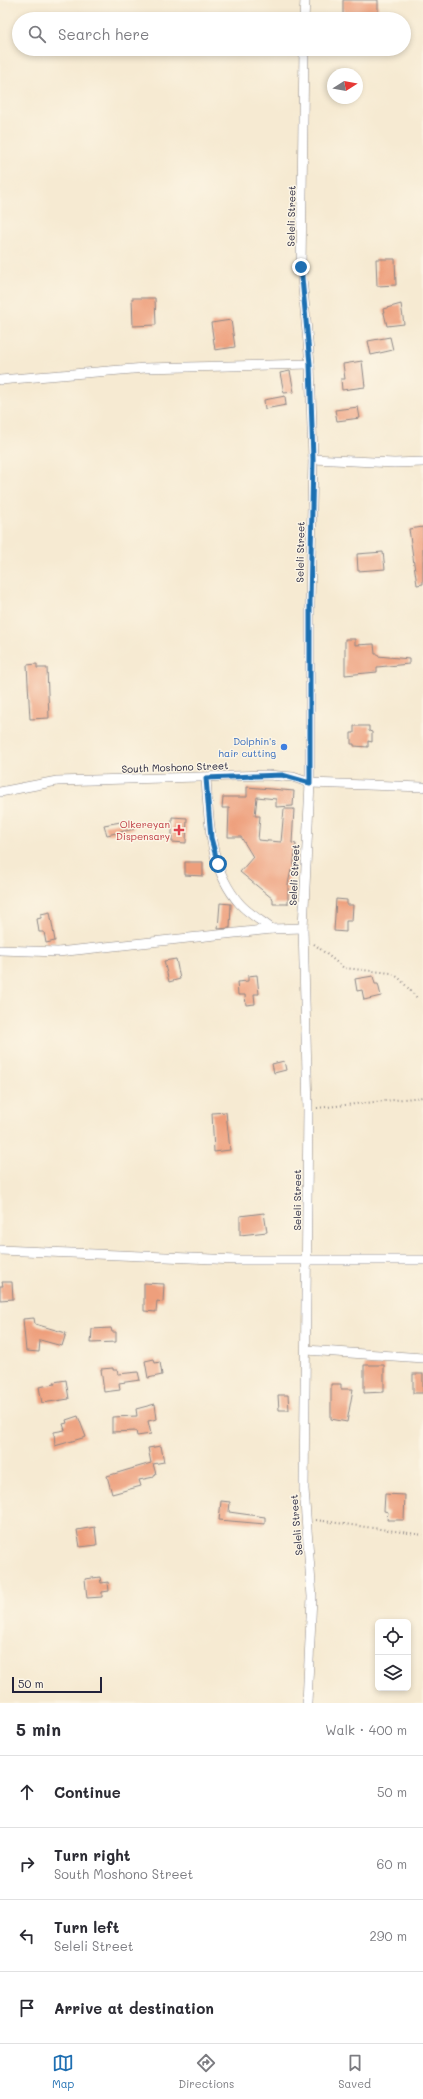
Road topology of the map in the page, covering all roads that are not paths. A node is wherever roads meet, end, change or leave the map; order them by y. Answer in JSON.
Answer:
{"nodes":[{"id":1,"x":305,"y":0,"type":"edge"},
{"id":2,"x":304,"y":12,"type":"edge"},
{"id":3,"x":304,"y":56,"type":"edge"},
{"id":4,"x":310,"y":364,"type":"junction"},
{"id":5,"x":0,"y":380,"type":"edge"},
{"id":6,"x":313,"y":460,"type":"junction"},
{"id":7,"x":423,"y":462,"type":"edge"},
{"id":8,"x":206,"y":778,"type":"junction"},
{"id":9,"x":310,"y":783,"type":"junction"},
{"id":10,"x":423,"y":787,"type":"edge"},
{"id":11,"x":0,"y":792,"type":"edge"},
{"id":12,"x":272,"y":929,"type":"junction"},
{"id":13,"x":303,"y":932,"type":"junction"},
{"id":14,"x":0,"y":950,"type":"edge"},
{"id":15,"x":0,"y":1250,"type":"edge"},
{"id":16,"x":308,"y":1259,"type":"junction"},
{"id":17,"x":423,"y":1260,"type":"edge"},
{"id":18,"x":306,"y":1350,"type":"junction"},
{"id":19,"x":423,"y":1358,"type":"edge"},
{"id":20,"x":307,"y":1703,"type":"edge"}],
"edges":[{"from":1,"to":2,"type":"street"},
{"from":3,"to":4,"type":"street","name":"Seleli Street"},
{"from":4,"to":5,"type":"street"},
{"from":4,"to":6,"type":"street","name":"Seleli Street"},
{"from":6,"to":7,"type":"street"},
{"from":6,"to":9,"type":"street","name":"Seleli Street"},
{"from":8,"to":9,"type":"street","name":"South Moshono Street"},
{"from":8,"to":11,"type":"street","name":"South Moshono Street"},
{"from":8,"to":12,"type":"street"},
{"from":9,"to":10,"type":"street","name":"South Moshono Street"},
{"from":9,"to":13,"type":"street","name":"Seleli Street"},
{"from":12,"to":13,"type":"street"},
{"from":12,"to":14,"type":"street"},
{"from":13,"to":16,"type":"street","name":"Seleli Street"},
{"from":15,"to":16,"type":"street"},
{"from":16,"to":17,"type":"street"},
{"from":16,"to":18,"type":"street","name":"Seleli Street"},
{"from":18,"to":19,"type":"street"},
{"from":18,"to":20,"type":"street","name":"Seleli Street"}]}
